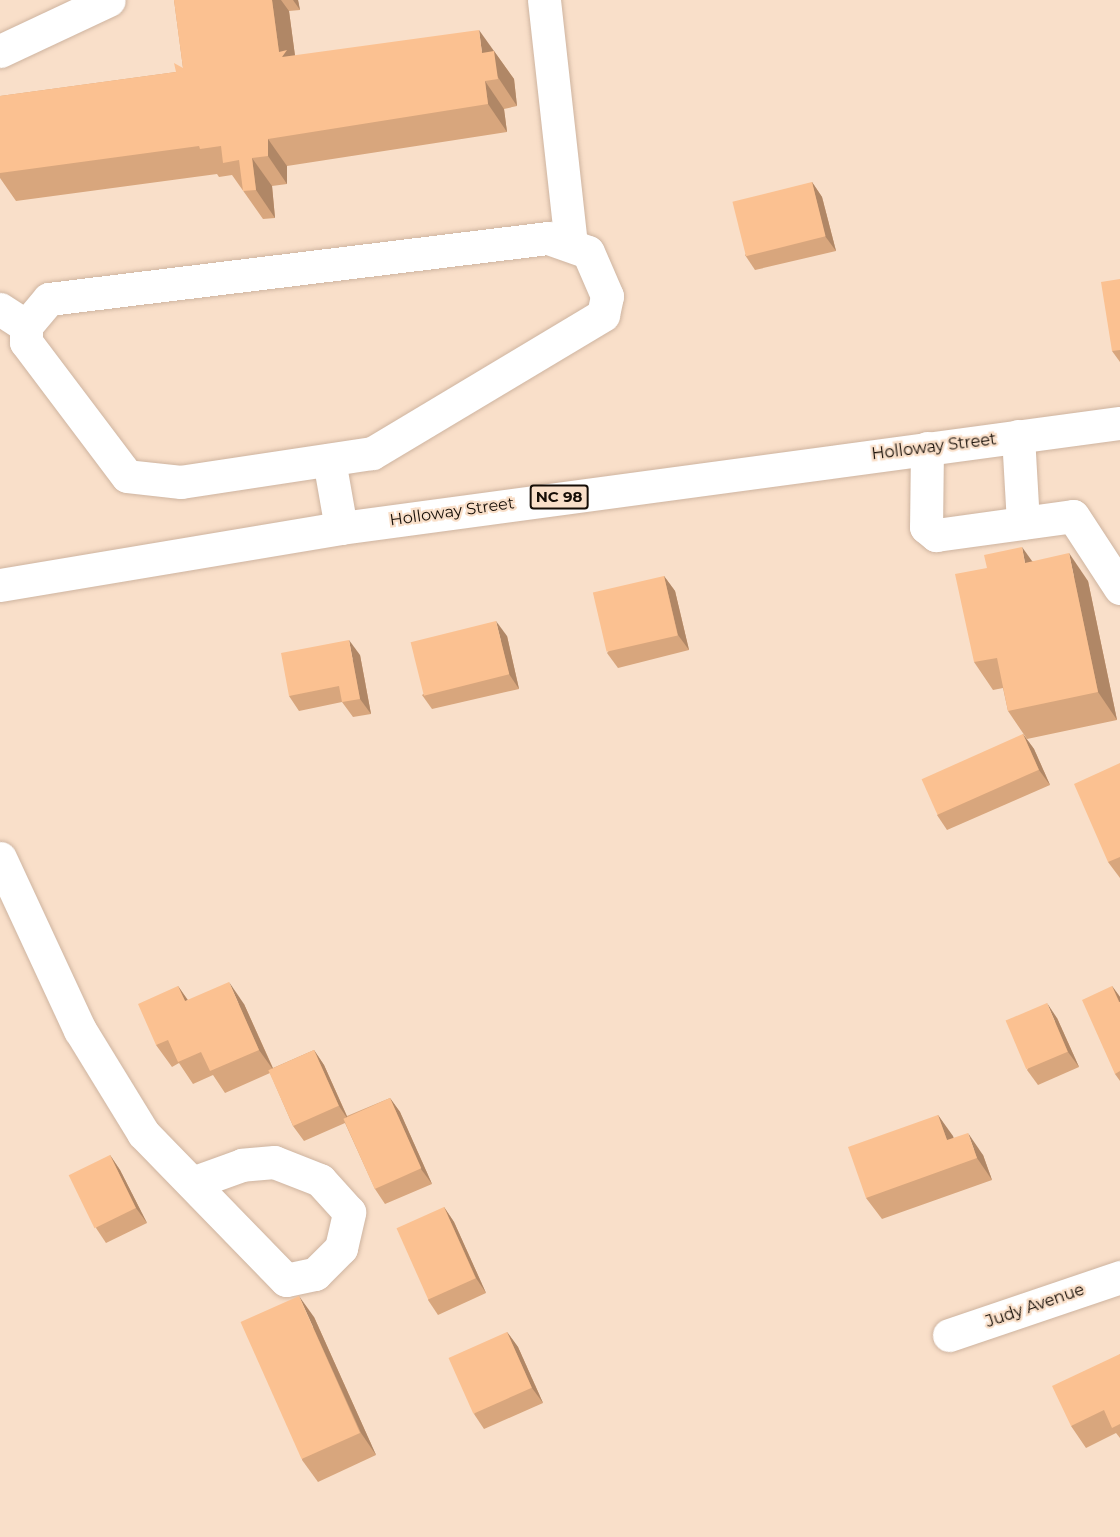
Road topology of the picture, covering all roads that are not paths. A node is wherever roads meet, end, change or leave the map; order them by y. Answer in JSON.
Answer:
{"nodes":[{"id":1,"x":108,"y":0,"type":"edge"},
{"id":2,"x":544,"y":0,"type":"edge"},
{"id":3,"x":0,"y":51,"type":"edge"},
{"id":4,"x":571,"y":243,"type":"junction"},
{"id":5,"x":13,"y":318,"type":"edge"},
{"id":6,"x":1120,"y":423,"type":"edge"},
{"id":7,"x":1018,"y":436,"type":"junction"},
{"id":8,"x":927,"y":448,"type":"junction"},
{"id":9,"x":329,"y":460,"type":"junction"},
{"id":10,"x":1023,"y":523,"type":"junction"},
{"id":11,"x":341,"y":528,"type":"junction"},
{"id":12,"x":0,"y":585,"type":"edge"},
{"id":13,"x":1120,"y":588,"type":"edge"},
{"id":14,"x":0,"y":858,"type":"edge"},
{"id":15,"x":192,"y":1183,"type":"junction"},
{"id":16,"x":1120,"y":1277,"type":"edge"},
{"id":17,"x":949,"y":1335,"type":"dead end"}],
"edges":[{"from":1,"to":3,"type":"main road"},
{"from":2,"to":4,"type":"main road"},
{"from":4,"to":5,"type":"main road"},
{"from":4,"to":9,"type":"main road"},
{"from":5,"to":9,"type":"main road"},
{"from":6,"to":7,"type":"main road","name":"Holloway Street","number":"NC 98"},
{"from":7,"to":8,"type":"main road","name":"Holloway Street","number":"NC 98"},
{"from":7,"to":10,"type":"main road"},
{"from":8,"to":10,"type":"main road"},
{"from":8,"to":11,"type":"main road","name":"Holloway Street","number":"NC 98"},
{"from":9,"to":11,"type":"main road"},
{"from":10,"to":13,"type":"main road"},
{"from":11,"to":12,"type":"main road","name":"Holloway Street","number":"NC 98"},
{"from":14,"to":15,"type":"main road"},
{"from":15,"to":15,"type":"main road"},
{"from":16,"to":17,"type":"main road","name":"Judy Avenue"}]}
